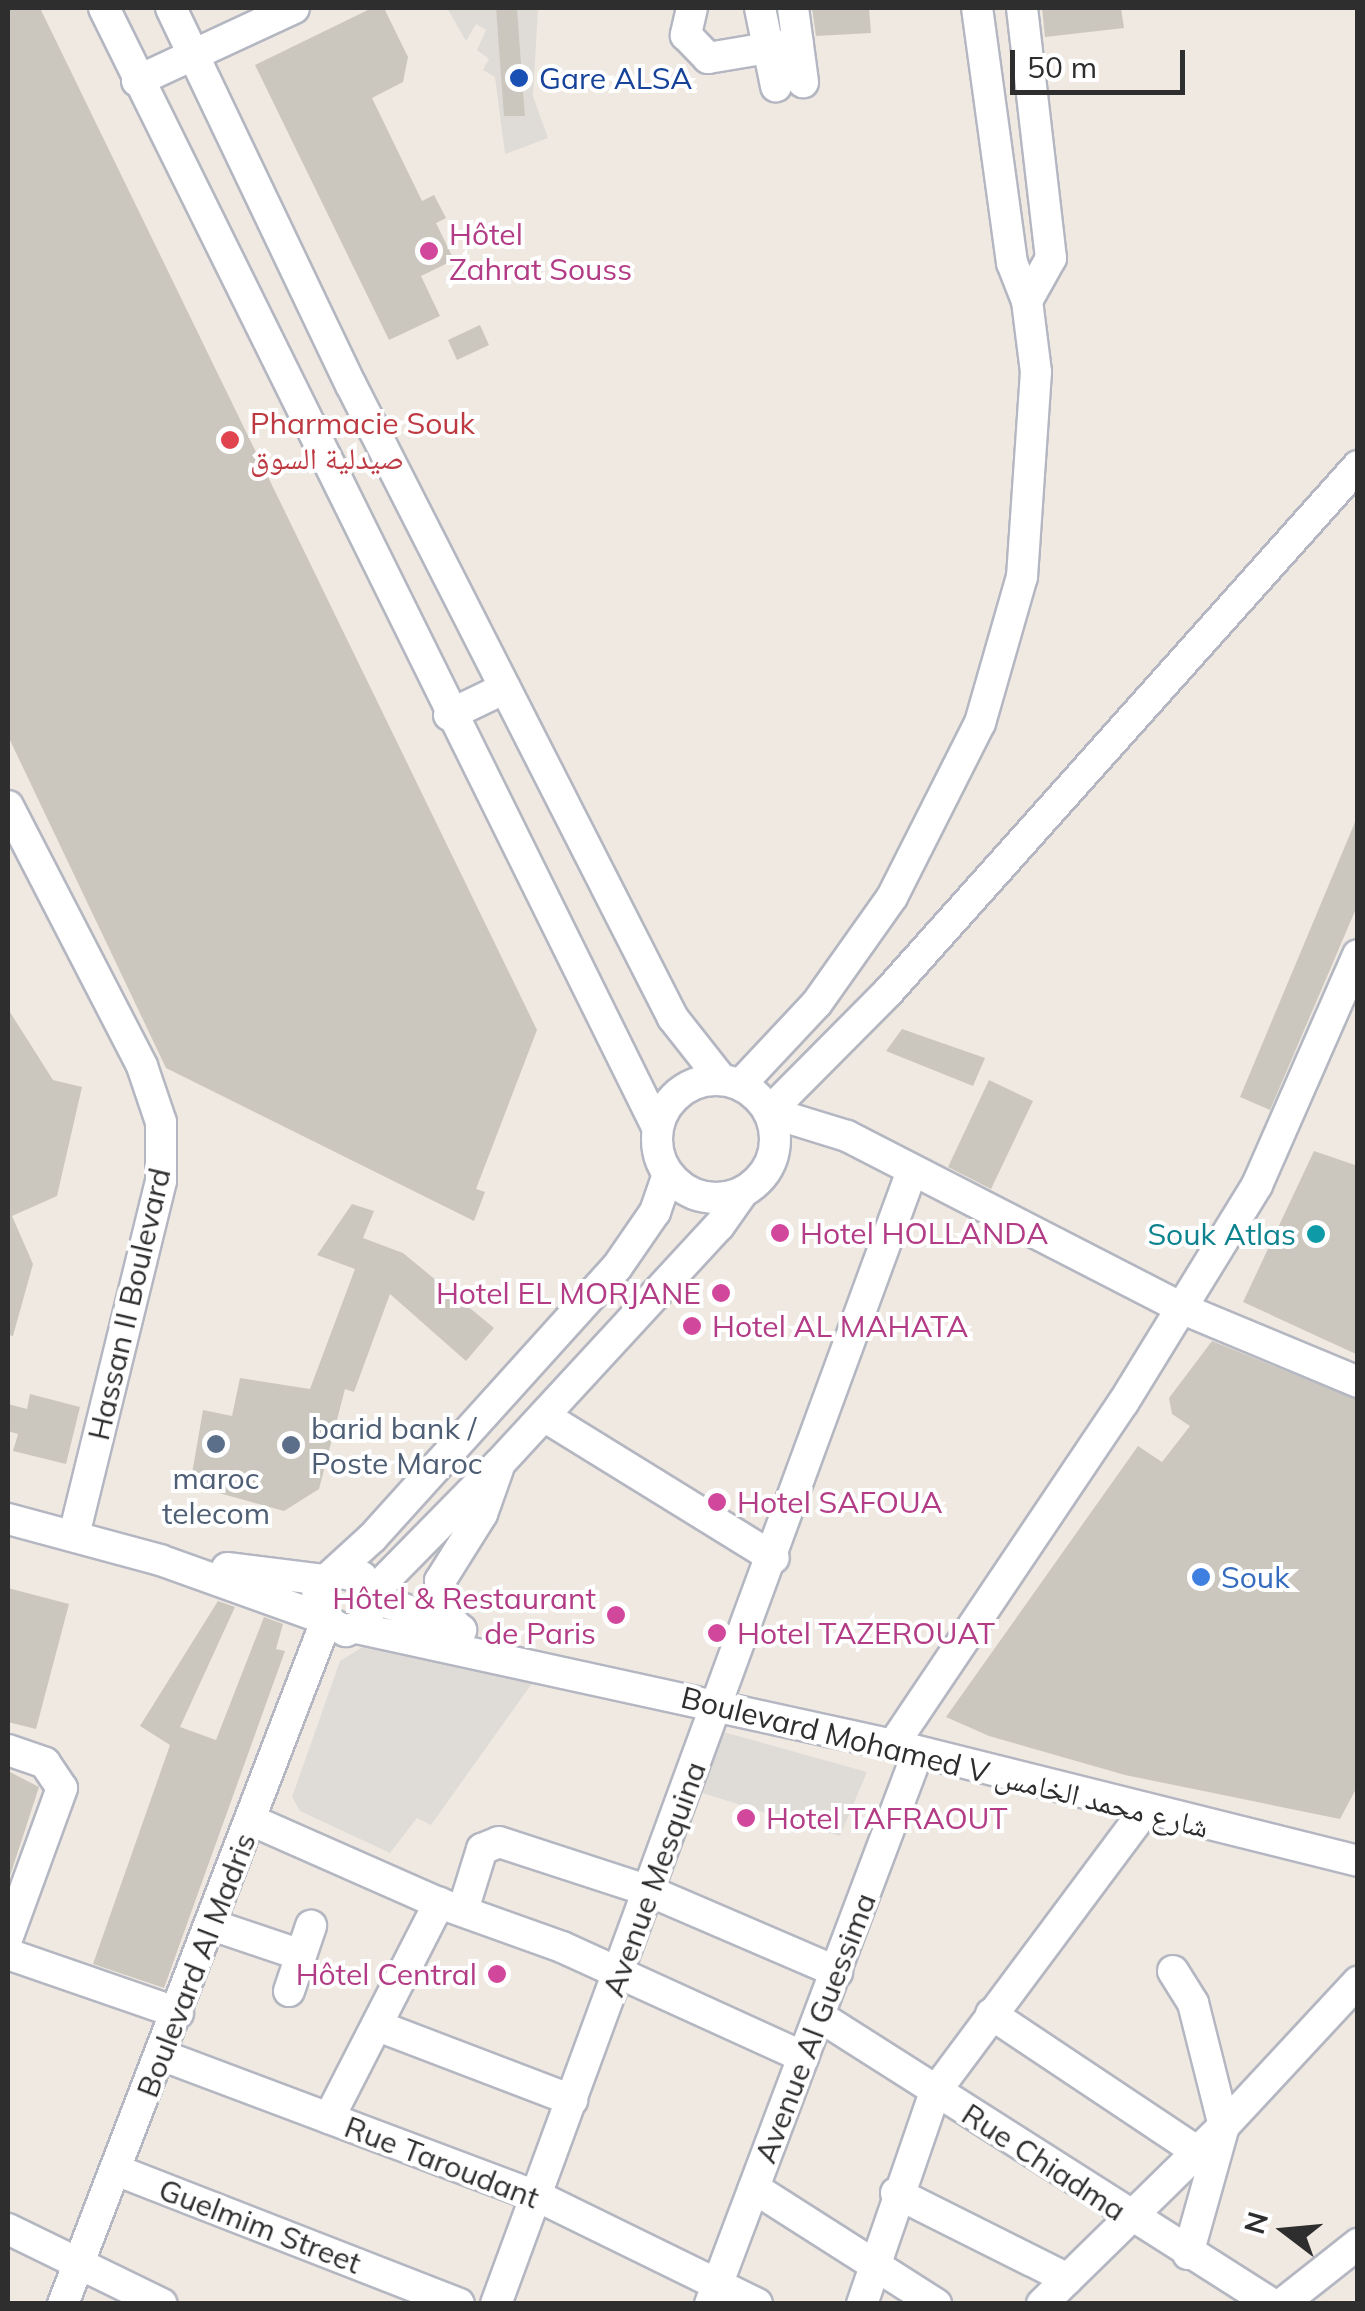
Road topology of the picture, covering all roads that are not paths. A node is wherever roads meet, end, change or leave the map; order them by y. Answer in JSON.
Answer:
{"nodes":[{"id":1,"x":104,"y":8,"type":"edge"},
{"id":2,"x":171,"y":8,"type":"edge"},
{"id":3,"x":248,"y":8,"type":"edge"},
{"id":4,"x":294,"y":8,"type":"edge"},
{"id":5,"x":692,"y":8,"type":"edge"},
{"id":6,"x":760,"y":8,"type":"edge"},
{"id":7,"x":793,"y":8,"type":"edge"},
{"id":8,"x":977,"y":8,"type":"edge"},
{"id":9,"x":1022,"y":8,"type":"edge"},
{"id":10,"x":798,"y":43,"type":"junction"},
{"id":11,"x":189,"y":46,"type":"junction"},
{"id":12,"x":768,"y":49,"type":"junction"},
{"id":13,"x":134,"y":72,"type":"junction"},
{"id":14,"x":1027,"y":301,"type":"junction"},
{"id":15,"x":1358,"y":466,"type":"edge"},
{"id":16,"x":505,"y":688,"type":"junction"},
{"id":17,"x":449,"y":715,"type":"junction"},
{"id":18,"x":8,"y":806,"type":"edge"},
{"id":19,"x":1358,"y":955,"type":"edge"},
{"id":20,"x":731,"y":1082,"type":"junction"},
{"id":21,"x":769,"y":1112,"type":"junction"},
{"id":22,"x":657,"y":1127,"type":"junction"},
{"id":23,"x":912,"y":1172,"type":"junction"},
{"id":24,"x":668,"y":1175,"type":"junction"},
{"id":25,"x":741,"y":1194,"type":"junction"},
{"id":26,"x":1183,"y":1309,"type":"junction"},
{"id":27,"x":1358,"y":1382,"type":"edge"},
{"id":28,"x":544,"y":1416,"type":"junction"},
{"id":29,"x":500,"y":1464,"type":"junction"},
{"id":30,"x":8,"y":1519,"type":"edge"},
{"id":31,"x":74,"y":1536,"type":"junction"},
{"id":32,"x":774,"y":1558,"type":"junction"},
{"id":33,"x":160,"y":1560,"type":"junction"},
{"id":34,"x":329,"y":1576,"type":"junction"},
{"id":35,"x":374,"y":1595,"type":"junction"},
{"id":36,"x":322,"y":1621,"type":"junction"},
{"id":37,"x":358,"y":1628,"type":"junction"},
{"id":38,"x":460,"y":1630,"type":"junction"},
{"id":39,"x":532,"y":1662,"type":"junction"},
{"id":40,"x":718,"y":1706,"type":"junction"},
{"id":41,"x":905,"y":1748,"type":"junction"},
{"id":42,"x":8,"y":1750,"type":"edge"},
{"id":43,"x":1145,"y":1810,"type":"junction"},
{"id":44,"x":253,"y":1822,"type":"junction"},
{"id":45,"x":1356,"y":1857,"type":"edge"},
{"id":46,"x":649,"y":1891,"type":"junction"},
{"id":47,"x":450,"y":1907,"type":"junction"},
{"id":48,"x":212,"y":1925,"type":"junction"},
{"id":49,"x":8,"y":1936,"type":"edge"},
{"id":50,"x":8,"y":1954,"type":"edge"},
{"id":51,"x":1173,"y":1971,"type":"dead end"},
{"id":52,"x":620,"y":1972,"type":"junction"},
{"id":53,"x":837,"y":1972,"type":"junction"},
{"id":54,"x":1356,"y":1988,"type":"edge"},
{"id":55,"x":289,"y":1991,"type":"dead end"},
{"id":56,"x":178,"y":2013,"type":"junction"},
{"id":57,"x":991,"y":2014,"type":"junction"},
{"id":58,"x":818,"y":2016,"type":"junction"},
{"id":59,"x":378,"y":2026,"type":"junction"},
{"id":60,"x":161,"y":2054,"type":"junction"},
{"id":61,"x":803,"y":2056,"type":"junction"},
{"id":62,"x":935,"y":2092,"type":"junction"},
{"id":63,"x":572,"y":2100,"type":"junction"},
{"id":64,"x":329,"y":2118,"type":"junction"},
{"id":65,"x":1224,"y":2126,"type":"junction"},
{"id":66,"x":1198,"y":2152,"type":"junction"},
{"id":67,"x":116,"y":2170,"type":"junction"},
{"id":68,"x":754,"y":2188,"type":"junction"},
{"id":69,"x":896,"y":2193,"type":"junction"},
{"id":70,"x":537,"y":2196,"type":"junction"},
{"id":71,"x":1128,"y":2218,"type":"junction"},
{"id":72,"x":8,"y":2229,"type":"edge"},
{"id":73,"x":1358,"y":2244,"type":"edge"},
{"id":74,"x":1188,"y":2254,"type":"junction"},
{"id":75,"x":79,"y":2264,"type":"junction"},
{"id":76,"x":874,"y":2270,"type":"junction"},
{"id":77,"x":1068,"y":2279,"type":"junction"},
{"id":78,"x":714,"y":2293,"type":"edge"},
{"id":79,"x":64,"y":2304,"type":"edge"},
{"id":80,"x":162,"y":2304,"type":"edge"},
{"id":81,"x":460,"y":2304,"type":"edge"},
{"id":82,"x":496,"y":2304,"type":"edge"},
{"id":83,"x":757,"y":2304,"type":"edge"},
{"id":84,"x":862,"y":2304,"type":"edge"},
{"id":85,"x":936,"y":2304,"type":"edge"},
{"id":86,"x":1042,"y":2304,"type":"edge"},
{"id":87,"x":1272,"y":2304,"type":"edge"},
{"id":88,"x":1282,"y":2304,"type":"edge"}],
"edges":[{"from":1,"to":13,"type":"street"},
{"from":2,"to":11,"type":"street"},
{"from":3,"to":11,"type":"street"},
{"from":4,"to":11,"type":"street"},
{"from":5,"to":12,"type":"street"},
{"from":6,"to":12,"type":"street"},
{"from":7,"to":10,"type":"street"},
{"from":8,"to":14,"type":"street"},
{"from":9,"to":14,"type":"street"},
{"from":10,"to":12,"type":"street"},
{"from":10,"to":12,"type":"street"},
{"from":11,"to":13,"type":"street"},
{"from":11,"to":16,"type":"street"},
{"from":13,"to":17,"type":"street"},
{"from":14,"to":20,"type":"street"},
{"from":15,"to":21,"type":"street"},
{"from":16,"to":17,"type":"street"},
{"from":16,"to":20,"type":"street"},
{"from":17,"to":22,"type":"street"},
{"from":18,"to":31,"type":"street","name":"Hassan II Boulevard"},
{"from":19,"to":26,"type":"street","name":"Avenue Al Guessima"},
{"from":20,"to":21,"type":"street"},
{"from":20,"to":22,"type":"street"},
{"from":21,"to":23,"type":"street"},
{"from":21,"to":25,"type":"street"},
{"from":22,"to":24,"type":"street"},
{"from":23,"to":26,"type":"street"},
{"from":23,"to":32,"type":"street","name":"Avenue Mesquina"},
{"from":24,"to":25,"type":"street"},
{"from":24,"to":34,"type":"street"},
{"from":25,"to":28,"type":"street"},
{"from":26,"to":27,"type":"street"},
{"from":26,"to":41,"type":"street","name":"Avenue Al Guessima"},
{"from":28,"to":29,"type":"street"},
{"from":28,"to":32,"type":"street"},
{"from":29,"to":35,"type":"street"},
{"from":29,"to":38,"type":"street"},
{"from":30,"to":31,"type":"street"},
{"from":31,"to":33,"type":"street"},
{"from":32,"to":40,"type":"street","name":"Avenue Mesquina"},
{"from":33,"to":34,"type":"street"},
{"from":33,"to":36,"type":"street"},
{"from":34,"to":35,"type":"street"},
{"from":34,"to":36,"type":"street"},
{"from":35,"to":37,"type":"street"},
{"from":35,"to":38,"type":"street","name":"Boulevard Mohamed V شارع محمد الخامس"},
{"from":36,"to":37,"type":"street"},
{"from":36,"to":44,"type":"street","name":"Boulevard Al Madris"},
{"from":37,"to":39,"type":"street","name":"Boulevard Mohamed V شارع محمد الخامس"},
{"from":38,"to":39,"type":"street","name":"Boulevard Mohamed V شارع محمد الخامس"},
{"from":39,"to":40,"type":"street","name":"Boulevard Mohamed V شارع محمد الخامس"},
{"from":40,"to":41,"type":"street","name":"Boulevard Mohamed V شارع محمد الخامس"},
{"from":40,"to":46,"type":"street","name":"Avenue Mesquina"},
{"from":41,"to":43,"type":"street","name":"Boulevard Mohamed V شارع محمد الخامس"},
{"from":41,"to":53,"type":"street","name":"Avenue Al Guessima"},
{"from":42,"to":49,"type":"street"},
{"from":43,"to":45,"type":"street","name":"Boulevard Mohamed V شارع محمد الخامس"},
{"from":43,"to":57,"type":"street"},
{"from":44,"to":47,"type":"street"},
{"from":44,"to":48,"type":"street","name":"Boulevard Al Madris"},
{"from":46,"to":47,"type":"street"},
{"from":46,"to":52,"type":"street","name":"Avenue Mesquina"},
{"from":46,"to":53,"type":"street"},
{"from":47,"to":52,"type":"street"},
{"from":47,"to":59,"type":"street"},
{"from":48,"to":55,"type":"street"},
{"from":48,"to":56,"type":"street","name":"Boulevard Al Madris"},
{"from":50,"to":56,"type":"street"},
{"from":51,"to":65,"type":"street"},
{"from":52,"to":61,"type":"street"},
{"from":52,"to":63,"type":"street","name":"Avenue Mesquina"},
{"from":53,"to":58,"type":"street","name":"Avenue Al Guessima"},
{"from":54,"to":65,"type":"street"},
{"from":56,"to":60,"type":"street","name":"Boulevard Al Madris"},
{"from":57,"to":62,"type":"street"},
{"from":57,"to":66,"type":"street"},
{"from":58,"to":61,"type":"street","name":"Avenue Al Guessima"},
{"from":58,"to":62,"type":"street","name":"Rue Chiadma"},
{"from":59,"to":63,"type":"street"},
{"from":59,"to":64,"type":"street"},
{"from":60,"to":64,"type":"street","name":"Rue Taroudant"},
{"from":60,"to":67,"type":"street","name":"Boulevard Al Madris"},
{"from":61,"to":68,"type":"street","name":"Avenue Al Guessima"},
{"from":62,"to":69,"type":"street"},
{"from":62,"to":71,"type":"street","name":"Rue Chiadma"},
{"from":63,"to":70,"type":"street","name":"Avenue Mesquina"},
{"from":64,"to":70,"type":"street","name":"Rue Taroudant"},
{"from":65,"to":66,"type":"street"},
{"from":65,"to":74,"type":"street"},
{"from":66,"to":71,"type":"street"},
{"from":67,"to":75,"type":"street","name":"Boulevard Al Madris"},
{"from":67,"to":81,"type":"street","name":"Guelmim Street"},
{"from":68,"to":76,"type":"street"},
{"from":68,"to":78,"type":"street","name":"Avenue Al Guessima"},
{"from":69,"to":76,"type":"street"},
{"from":69,"to":77,"type":"street"},
{"from":70,"to":78,"type":"street","name":"Rue Taroudant"},
{"from":70,"to":82,"type":"street","name":"Avenue Mesquina"},
{"from":71,"to":74,"type":"street","name":"Rue Chiadma"},
{"from":71,"to":77,"type":"street"},
{"from":72,"to":75,"type":"street"},
{"from":73,"to":88,"type":"street"},
{"from":74,"to":87,"type":"street","name":"Rue Chiadma"},
{"from":75,"to":79,"type":"street","name":"Boulevard Al Madris"},
{"from":75,"to":80,"type":"street"},
{"from":76,"to":84,"type":"street"},
{"from":76,"to":85,"type":"street"},
{"from":77,"to":86,"type":"street"},
{"from":78,"to":83,"type":"street","name":"Rue Taroudant"}]}
